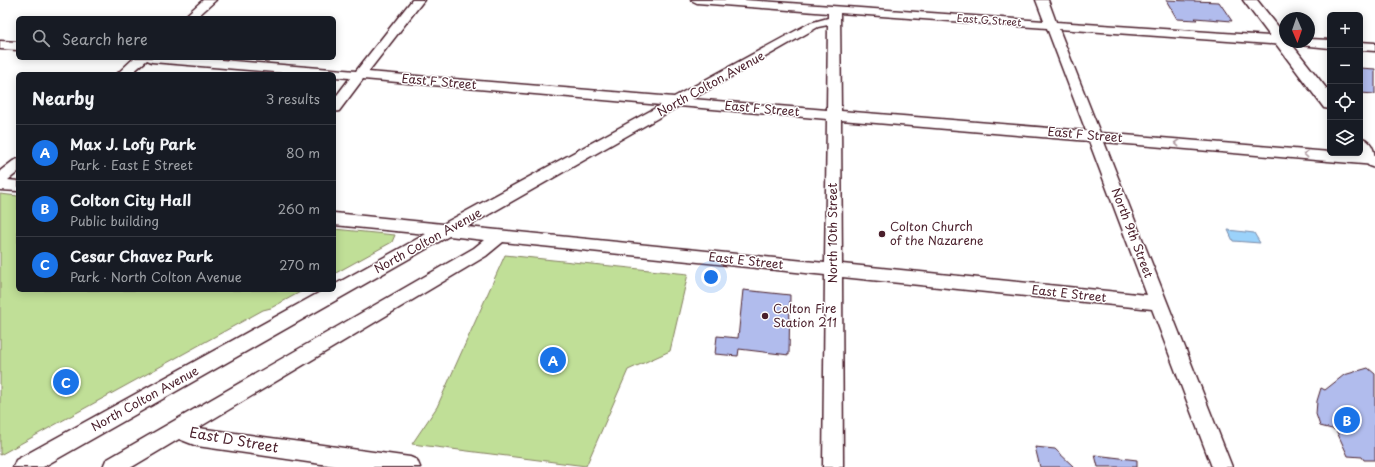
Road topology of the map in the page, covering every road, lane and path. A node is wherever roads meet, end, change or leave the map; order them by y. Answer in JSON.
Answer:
{"nodes":[{"id":1,"x":210,"y":0,"type":"edge"},
{"id":2,"x":418,"y":0,"type":"edge"},
{"id":3,"x":697,"y":0,"type":"edge"},
{"id":4,"x":1042,"y":0,"type":"edge"},
{"id":5,"x":1250,"y":0,"type":"edge"},
{"id":6,"x":834,"y":10,"type":"edge"},
{"id":7,"x":191,"y":16,"type":"edge"},
{"id":8,"x":1052,"y":25,"type":"junction"},
{"id":9,"x":1279,"y":35,"type":"edge"},
{"id":10,"x":1279,"y":40,"type":"edge"},
{"id":11,"x":1315,"y":43,"type":"edge"},
{"id":12,"x":1327,"y":44,"type":"edge"},
{"id":13,"x":0,"y":45,"type":"edge"},
{"id":14,"x":16,"y":46,"type":"edge"},
{"id":15,"x":1363,"y":46,"type":"edge"},
{"id":16,"x":1375,"y":47,"type":"edge"},
{"id":17,"x":1289,"y":48,"type":"edge"},
{"id":18,"x":140,"y":60,"type":"edge"},
{"id":19,"x":176,"y":60,"type":"edge"},
{"id":20,"x":125,"y":72,"type":"edge"},
{"id":21,"x":322,"y":72,"type":"edge"},
{"id":22,"x":336,"y":73,"type":"edge"},
{"id":23,"x":359,"y":75,"type":"junction"},
{"id":24,"x":1327,"y":100,"type":"edge"},
{"id":25,"x":678,"y":102,"type":"junction"},
{"id":26,"x":336,"y":105,"type":"edge"},
{"id":27,"x":834,"y":115,"type":"junction"},
{"id":28,"x":1094,"y":136,"type":"junction"},
{"id":29,"x":1363,"y":147,"type":"edge"},
{"id":30,"x":1374,"y":160,"type":"edge"},
{"id":31,"x":16,"y":166,"type":"edge"},
{"id":32,"x":0,"y":179,"type":"edge"},
{"id":33,"x":0,"y":184,"type":"edge"},
{"id":34,"x":16,"y":186,"type":"edge"},
{"id":35,"x":336,"y":219,"type":"edge"},
{"id":36,"x":446,"y":230,"type":"junction"},
{"id":37,"x":500,"y":236,"type":"junction"},
{"id":38,"x":833,"y":270,"type":"junction"},
{"id":39,"x":335,"y":292,"type":"edge"},
{"id":40,"x":336,"y":292,"type":"edge"},
{"id":41,"x":1159,"y":303,"type":"junction"},
{"id":42,"x":176,"y":429,"type":"junction"},
{"id":43,"x":23,"y":467,"type":"edge"},
{"id":44,"x":113,"y":467,"type":"edge"},
{"id":45,"x":410,"y":467,"type":"edge"},
{"id":46,"x":833,"y":467,"type":"edge"},
{"id":47,"x":1222,"y":467,"type":"edge"}],
"edges":[{"from":1,"to":7,"type":"street"},
{"from":2,"to":23,"type":"street"},
{"from":3,"to":6,"type":"street","name":"East G Street"},
{"from":4,"to":8,"type":"street","name":"North 9th Street"},
{"from":5,"to":9,"type":"main road"},
{"from":6,"to":8,"type":"street","name":"East G Street"},
{"from":6,"to":25,"type":"street","name":"North Colton Avenue"},
{"from":6,"to":27,"type":"street","name":"North 10th Street"},
{"from":8,"to":10,"type":"street","name":"East G Street"},
{"from":8,"to":28,"type":"street","name":"North 9th Street"},
{"from":11,"to":12,"type":"street"},
{"from":13,"to":14,"type":"street"},
{"from":15,"to":16,"type":"street"},
{"from":17,"to":24,"type":"main road"},
{"from":18,"to":20,"type":"street"},
{"from":19,"to":21,"type":"street","name":"East F Street"},
{"from":22,"to":23,"type":"street","name":"East F Street"},
{"from":23,"to":25,"type":"street","name":"East F Street"},
{"from":23,"to":26,"type":"street"},
{"from":25,"to":27,"type":"street","name":"East F Street"},
{"from":25,"to":36,"type":"street","name":"North Colton Avenue"},
{"from":27,"to":28,"type":"street","name":"East F Street"},
{"from":27,"to":38,"type":"street","name":"North 10th Street"},
{"from":30,"to":28,"type":"street","name":"East F Street","one_way":true},
{"from":28,"to":41,"type":"street","name":"North 9th Street"},
{"from":29,"to":30,"type":"main road"},
{"from":31,"to":32,"type":"street"},
{"from":33,"to":34,"type":"street"},
{"from":35,"to":36,"type":"street","name":"East E Street"},
{"from":36,"to":37,"type":"street","name":"East E Street"},
{"from":36,"to":40,"type":"street","name":"North Colton Avenue"},
{"from":37,"to":38,"type":"street","name":"East E Street"},
{"from":37,"to":42,"type":"street"},
{"from":38,"to":41,"type":"street","name":"East E Street"},
{"from":38,"to":46,"type":"street","name":"North 10th Street"},
{"from":39,"to":43,"type":"street","name":"North Colton Avenue"},
{"from":41,"to":47,"type":"street","name":"North 9th Street"},
{"from":42,"to":44,"type":"street"},
{"from":42,"to":45,"type":"street","name":"East D Street"}]}
